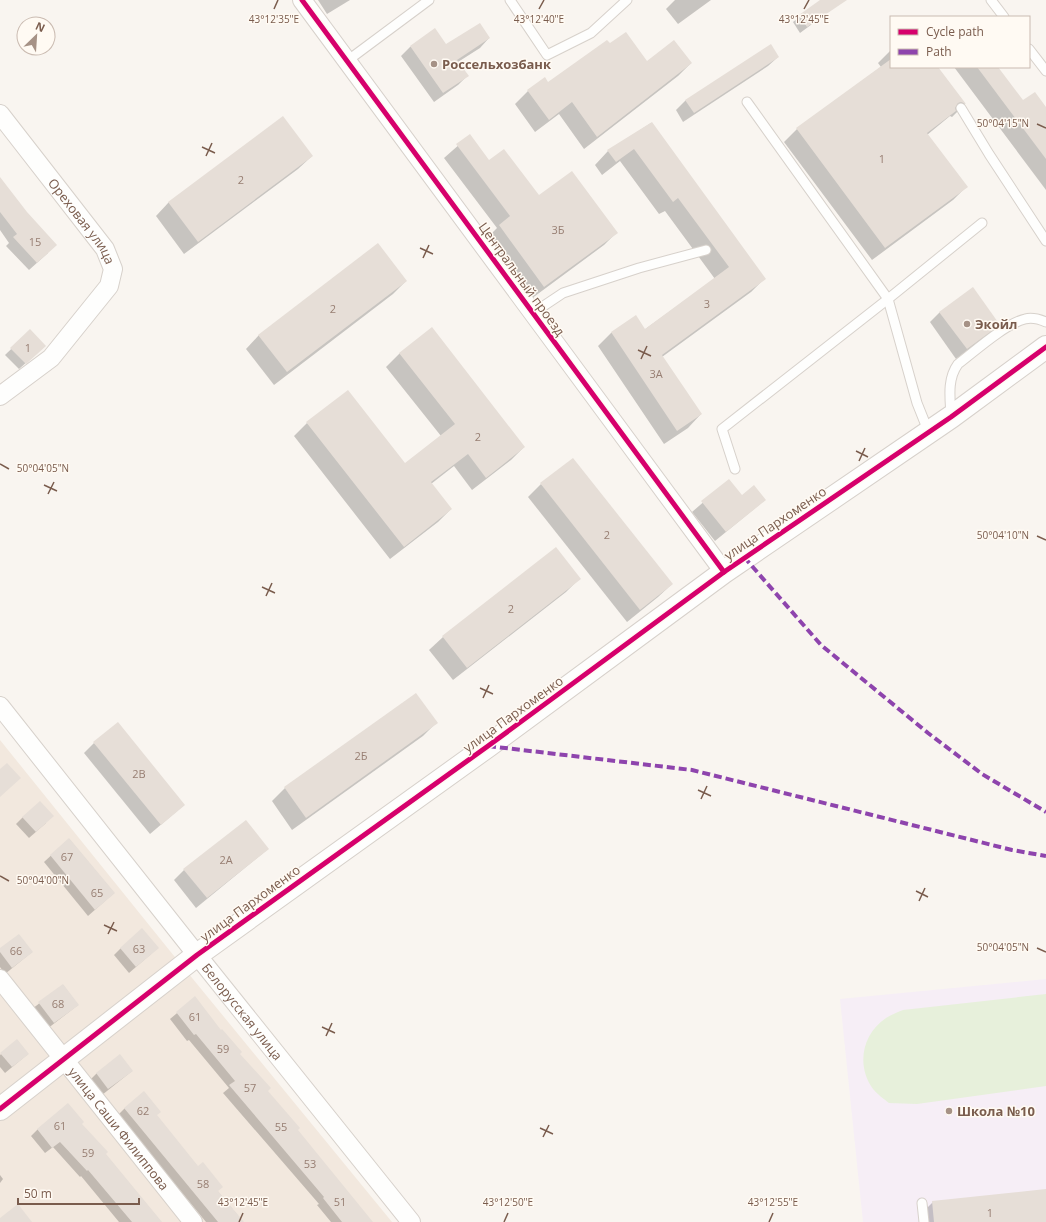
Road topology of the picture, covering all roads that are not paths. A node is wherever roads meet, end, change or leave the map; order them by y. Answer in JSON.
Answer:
{"nodes":[{"id":1,"x":302,"y":0,"type":"edge"},
{"id":2,"x":429,"y":0,"type":"edge"},
{"id":3,"x":510,"y":0,"type":"edge"},
{"id":4,"x":627,"y":0,"type":"edge"},
{"id":5,"x":991,"y":0,"type":"edge"},
{"id":6,"x":1003,"y":16,"type":"edge"},
{"id":7,"x":1030,"y":50,"type":"edge"},
{"id":8,"x":347,"y":61,"type":"junction"},
{"id":9,"x":1046,"y":71,"type":"edge"},
{"id":10,"x":747,"y":102,"type":"dead end"},
{"id":11,"x":961,"y":108,"type":"dead end"},
{"id":12,"x":0,"y":114,"type":"edge"},
{"id":13,"x":982,"y":223,"type":"dead end"},
{"id":14,"x":1046,"y":242,"type":"edge"},
{"id":15,"x":706,"y":250,"type":"dead end"},
{"id":16,"x":888,"y":299,"type":"junction"},
{"id":17,"x":533,"y":313,"type":"junction"},
{"id":18,"x":1046,"y":322,"type":"edge"},
{"id":19,"x":1046,"y":347,"type":"edge"},
{"id":20,"x":0,"y":396,"type":"edge"},
{"id":21,"x":951,"y":418,"type":"junction"},
{"id":22,"x":929,"y":433,"type":"junction"},
{"id":23,"x":735,"y":469,"type":"dead end"},
{"id":24,"x":724,"y":572,"type":"junction"},
{"id":25,"x":0,"y":706,"type":"edge"},
{"id":26,"x":197,"y":955,"type":"junction"},
{"id":27,"x":0,"y":979,"type":"edge"},
{"id":28,"x":64,"y":1058,"type":"junction"},
{"id":29,"x":0,"y":1109,"type":"edge"},
{"id":30,"x":922,"y":1202,"type":"dead end"},
{"id":31,"x":192,"y":1222,"type":"edge"},
{"id":32,"x":411,"y":1222,"type":"edge"},
{"id":33,"x":924,"y":1222,"type":"edge"}],
"edges":[{"from":1,"to":8,"type":"street","name":"Центральный проезд"},
{"from":2,"to":8,"type":"lane"},
{"from":3,"to":4,"type":"lane"},
{"from":5,"to":6,"type":"lane"},
{"from":7,"to":9,"type":"lane"},
{"from":8,"to":17,"type":"street","name":"Центральный проезд"},
{"from":10,"to":16,"type":"lane"},
{"from":11,"to":14,"type":"lane"},
{"from":12,"to":20,"type":"street","name":"Ореховая улица"},
{"from":13,"to":16,"type":"lane"},
{"from":15,"to":17,"type":"lane"},
{"from":16,"to":22,"type":"lane"},
{"from":16,"to":23,"type":"lane"},
{"from":17,"to":24,"type":"street","name":"Центральный проезд"},
{"from":18,"to":21,"type":"lane"},
{"from":19,"to":21,"type":"street","name":"улица Пархоменко"},
{"from":21,"to":22,"type":"street","name":"улица Пархоменко"},
{"from":22,"to":24,"type":"street","name":"улица Пархоменко"},
{"from":24,"to":26,"type":"street","name":"улица Пархоменко"},
{"from":25,"to":26,"type":"street","name":"Белорусская улица"},
{"from":26,"to":28,"type":"street","name":"улица Пархоменко"},
{"from":26,"to":32,"type":"street","name":"Белорусская улица"},
{"from":27,"to":28,"type":"street","name":"улица Саши Филиппова"},
{"from":28,"to":29,"type":"street","name":"улица Пархоменко"},
{"from":28,"to":31,"type":"street","name":"улица Саши Филиппова"},
{"from":30,"to":33,"type":"lane"}]}
